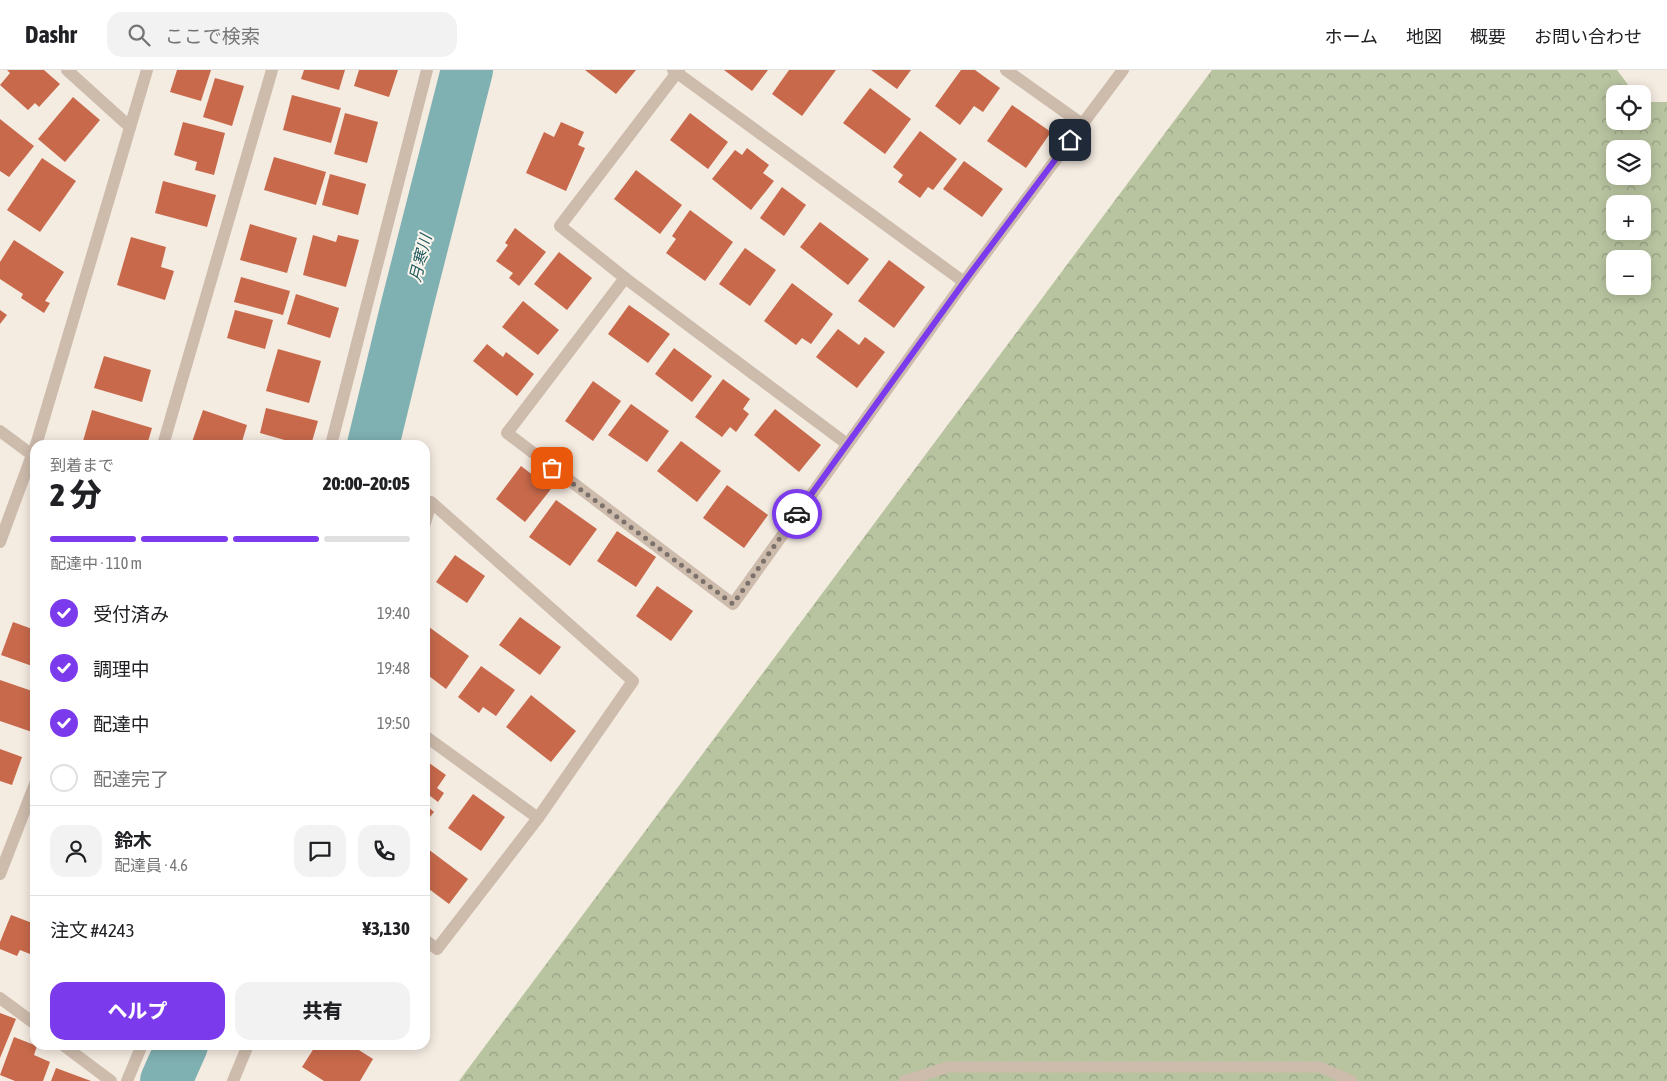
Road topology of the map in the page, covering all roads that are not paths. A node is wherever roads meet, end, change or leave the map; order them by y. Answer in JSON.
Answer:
{"nodes":[{"id":1,"x":67,"y":70,"type":"edge"},
{"id":2,"x":147,"y":70,"type":"edge"},
{"id":3,"x":272,"y":70,"type":"edge"},
{"id":4,"x":427,"y":70,"type":"edge"},
{"id":5,"x":1006,"y":70,"type":"edge"},
{"id":6,"x":1123,"y":70,"type":"edge"},
{"id":7,"x":676,"y":71,"type":"edge"},
{"id":8,"x":1082,"y":124,"type":"junction"},
{"id":9,"x":130,"y":127,"type":"junction"},
{"id":10,"x":625,"y":278,"type":"junction"},
{"id":11,"x":964,"y":282,"type":"junction"},
{"id":12,"x":0,"y":430,"type":"edge"},
{"id":13,"x":38,"y":440,"type":"edge"},
{"id":14,"x":164,"y":440,"type":"edge"},
{"id":15,"x":332,"y":440,"type":"edge"},
{"id":16,"x":847,"y":444,"type":"junction"},
{"id":17,"x":30,"y":448,"type":"edge"},
{"id":18,"x":30,"y":464,"type":"edge"},
{"id":19,"x":430,"y":505,"type":"edge"},
{"id":20,"x":0,"y":542,"type":"edge"},
{"id":21,"x":430,"y":740,"type":"edge"},
{"id":22,"x":30,"y":797,"type":"edge"},
{"id":23,"x":538,"y":818,"type":"junction"},
{"id":24,"x":0,"y":874,"type":"edge"},
{"id":25,"x":430,"y":944,"type":"edge"},
{"id":26,"x":0,"y":998,"type":"edge"},
{"id":27,"x":30,"y":1020,"type":"edge"},
{"id":28,"x":70,"y":1050,"type":"edge"},
{"id":29,"x":140,"y":1050,"type":"edge"},
{"id":30,"x":246,"y":1050,"type":"edge"},
{"id":31,"x":111,"y":1081,"type":"edge"},
{"id":32,"x":127,"y":1081,"type":"edge"},
{"id":33,"x":232,"y":1081,"type":"edge"},
{"id":34,"x":904,"y":1081,"type":"edge"},
{"id":35,"x":1352,"y":1081,"type":"edge"}],
"edges":[{"from":1,"to":9,"type":"street"},
{"from":2,"to":9,"type":"street"},
{"from":3,"to":14,"type":"street"},
{"from":4,"to":15,"type":"street"},
{"from":5,"to":8,"type":"street"},
{"from":6,"to":8,"type":"street"},
{"from":7,"to":10,"type":"street"},
{"from":7,"to":11,"type":"street"},
{"from":8,"to":11,"type":"street"},
{"from":9,"to":13,"type":"street"},
{"from":10,"to":16,"type":"street"},
{"from":10,"to":16,"type":"street"},
{"from":11,"to":16,"type":"street"},
{"from":12,"to":17,"type":"street"},
{"from":18,"to":20,"type":"street"},
{"from":19,"to":23,"type":"street"},
{"from":21,"to":23,"type":"street"},
{"from":22,"to":24,"type":"street"},
{"from":23,"to":25,"type":"street"},
{"from":26,"to":27,"type":"street"},
{"from":28,"to":31,"type":"street"},
{"from":29,"to":32,"type":"street"},
{"from":30,"to":33,"type":"street"},
{"from":34,"to":35,"type":"lane"}]}
